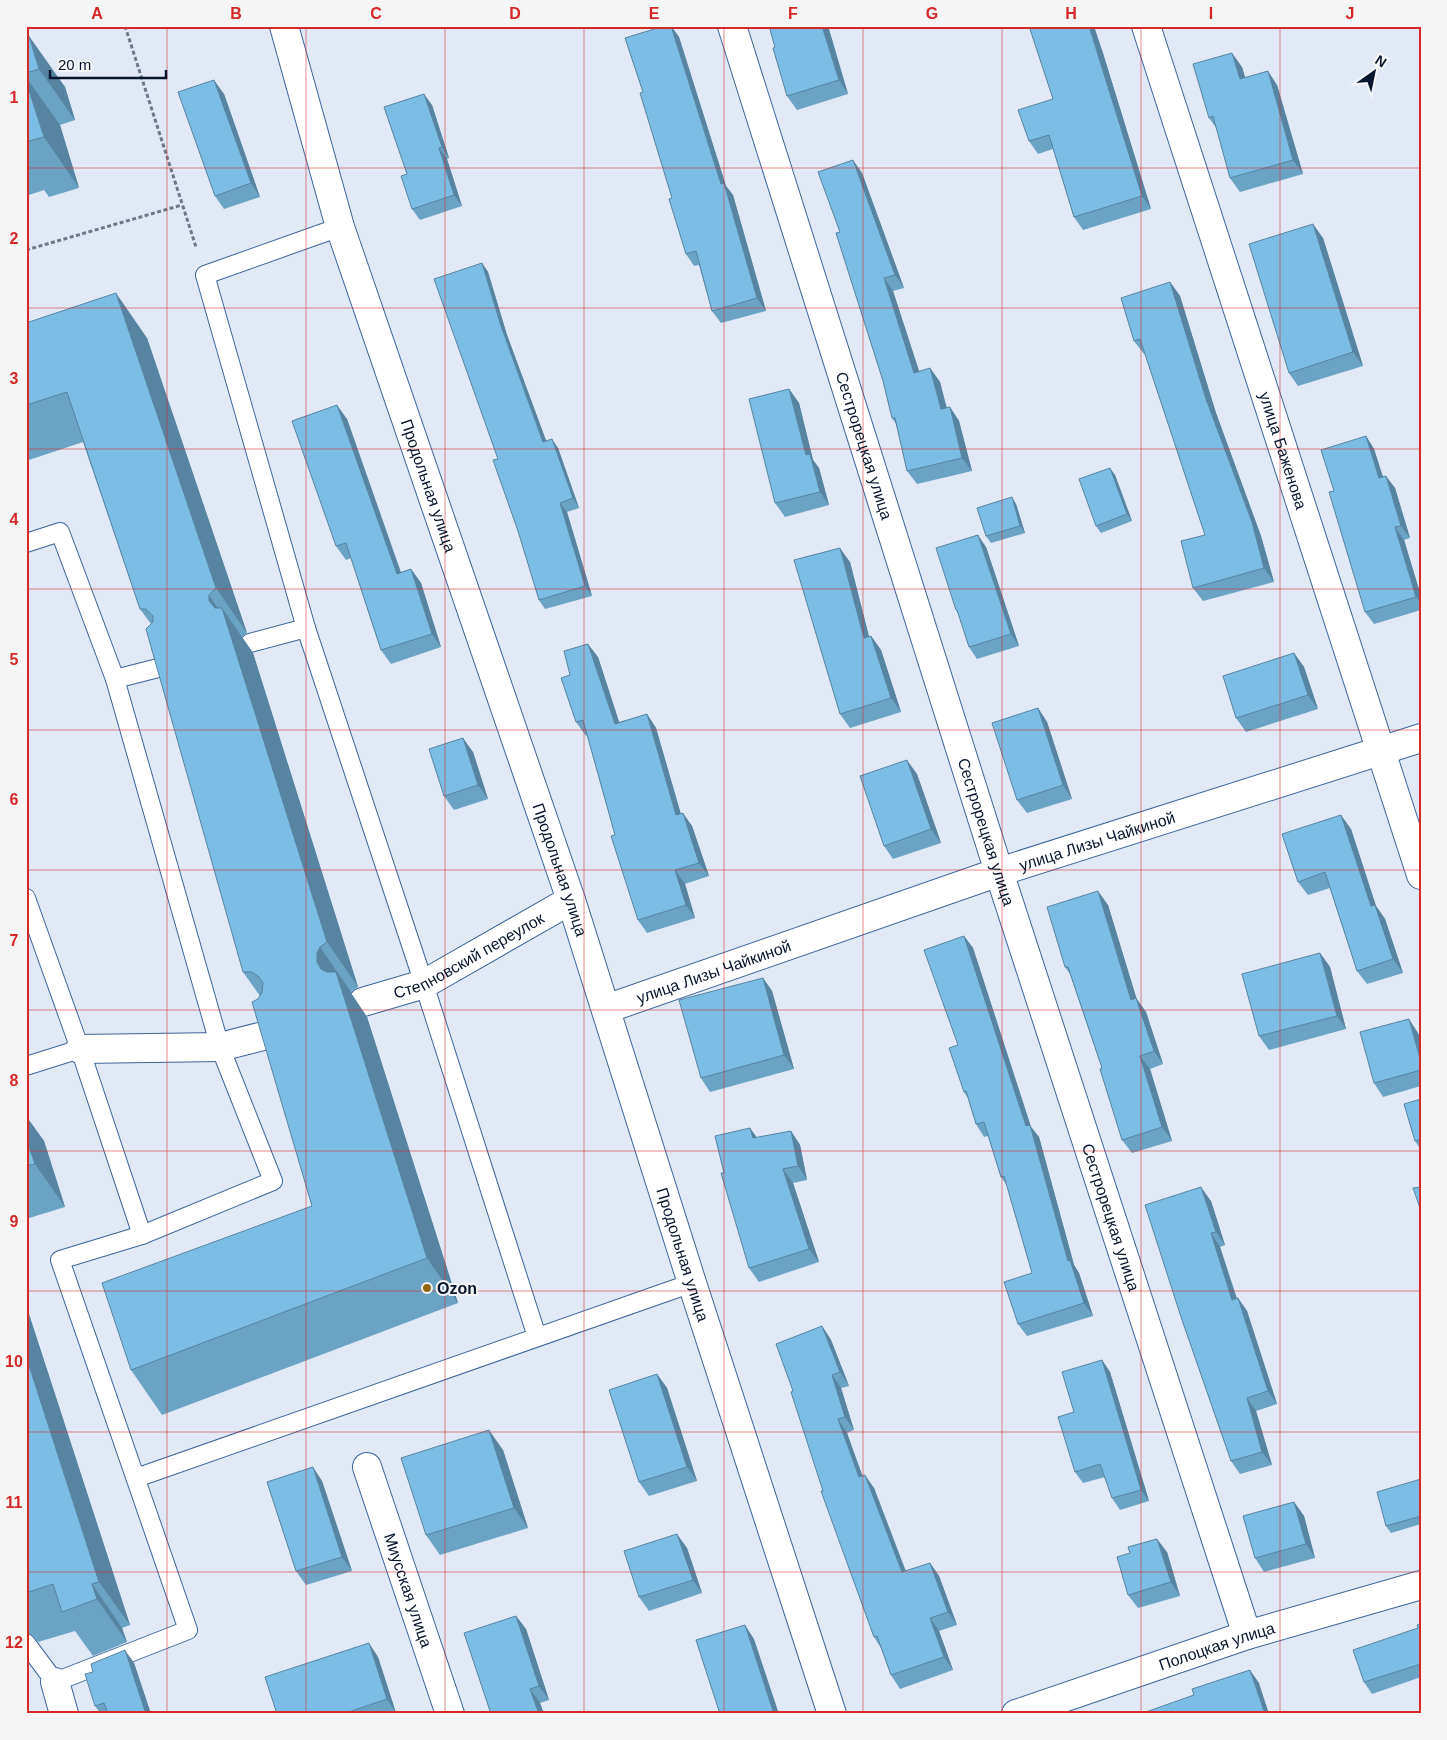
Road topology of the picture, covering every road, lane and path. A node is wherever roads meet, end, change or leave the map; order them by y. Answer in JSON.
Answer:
{"nodes":[{"id":1,"x":125,"y":26,"type":"edge"},
{"id":2,"x":284,"y":26,"type":"edge"},
{"id":3,"x":732,"y":26,"type":"edge"},
{"id":4,"x":1146,"y":26,"type":"edge"},
{"id":5,"x":182,"y":205,"type":"junction"},
{"id":6,"x":340,"y":227,"type":"junction"},
{"id":7,"x":26,"y":250,"type":"edge"},
{"id":8,"x":204,"y":275,"type":"junction"},
{"id":9,"x":26,"y":543,"type":"edge"},
{"id":10,"x":306,"y":628,"type":"junction"},
{"id":11,"x":250,"y":643,"type":"dead end"},
{"id":12,"x":174,"y":664,"type":"edge"},
{"id":13,"x":115,"y":679,"type":"junction"},
{"id":14,"x":1421,"y":738,"type":"edge"},
{"id":15,"x":1381,"y":750,"type":"junction"},
{"id":16,"x":999,"y":872,"type":"junction"},
{"id":17,"x":1421,"y":876,"type":"edge"},
{"id":18,"x":26,"y":898,"type":"edge"},
{"id":19,"x":571,"y":900,"type":"junction"},
{"id":20,"x":424,"y":984,"type":"junction"},
{"id":21,"x":363,"y":1002,"type":"dead end"},
{"id":22,"x":606,"y":1009,"type":"junction"},
{"id":23,"x":279,"y":1032,"type":"edge"},
{"id":24,"x":220,"y":1047,"type":"junction"},
{"id":25,"x":80,"y":1049,"type":"junction"},
{"id":26,"x":26,"y":1066,"type":"edge"},
{"id":27,"x":142,"y":1234,"type":"junction"},
{"id":28,"x":692,"y":1283,"type":"junction"},
{"id":29,"x":537,"y":1337,"type":"junction"},
{"id":30,"x":367,"y":1467,"type":"dead end"},
{"id":31,"x":136,"y":1478,"type":"junction"},
{"id":32,"x":1421,"y":1585,"type":"edge"},
{"id":33,"x":1247,"y":1635,"type":"junction"},
{"id":34,"x":26,"y":1644,"type":"edge"},
{"id":35,"x":55,"y":1682,"type":"junction"},
{"id":36,"x":64,"y":1714,"type":"edge"},
{"id":37,"x":450,"y":1714,"type":"edge"},
{"id":38,"x":832,"y":1714,"type":"edge"},
{"id":39,"x":1016,"y":1714,"type":"edge"}],
"edges":[{"from":1,"to":5,"type":"path"},
{"from":2,"to":6,"type":"street","name":"Продольная улица"},
{"from":3,"to":16,"type":"street","name":"Сестрорецкая улица"},
{"from":4,"to":15,"type":"street","name":"улица Баженова"},
{"from":5,"to":7,"type":"path"},
{"from":5,"to":8,"type":"path"},
{"from":6,"to":8,"type":"lane"},
{"from":6,"to":19,"type":"street","name":"Продольная улица"},
{"from":8,"to":10,"type":"lane"},
{"from":9,"to":13,"type":"lane"},
{"from":10,"to":11,"type":"lane"},
{"from":10,"to":20,"type":"lane"},
{"from":12,"to":13,"type":"lane"},
{"from":13,"to":24,"type":"lane"},
{"from":14,"to":15,"type":"street","name":"улица Лизы Чайкиной"},
{"from":15,"to":16,"type":"street","name":"улица Лизы Чайкиной"},
{"from":15,"to":17,"type":"street","name":"улица Баженова"},
{"from":16,"to":22,"type":"street","name":"улица Лизы Чайкиной"},
{"from":16,"to":33,"type":"street","name":"Сестрорецкая улица"},
{"from":18,"to":25,"type":"lane"},
{"from":19,"to":20,"type":"street","name":"Степновский переулок"},
{"from":19,"to":22,"type":"street","name":"Продольная улица"},
{"from":20,"to":21,"type":"street","name":"Степновский переулок"},
{"from":20,"to":29,"type":"lane"},
{"from":22,"to":28,"type":"street","name":"Продольная улица"},
{"from":23,"to":24,"type":"street"},
{"from":24,"to":25,"type":"street"},
{"from":24,"to":27,"type":"lane"},
{"from":25,"to":26,"type":"lane"},
{"from":25,"to":27,"type":"lane"},
{"from":27,"to":31,"type":"lane"},
{"from":28,"to":29,"type":"lane"},
{"from":28,"to":38,"type":"street","name":"Продольная улица"},
{"from":29,"to":31,"type":"lane"},
{"from":30,"to":37,"type":"street","name":"Миусская улица"},
{"from":31,"to":35,"type":"lane"},
{"from":32,"to":33,"type":"street","name":"Полоцкая улица"},
{"from":33,"to":39,"type":"street","name":"Полоцкая улица"},
{"from":34,"to":35,"type":"lane"},
{"from":35,"to":36,"type":"street"}]}
